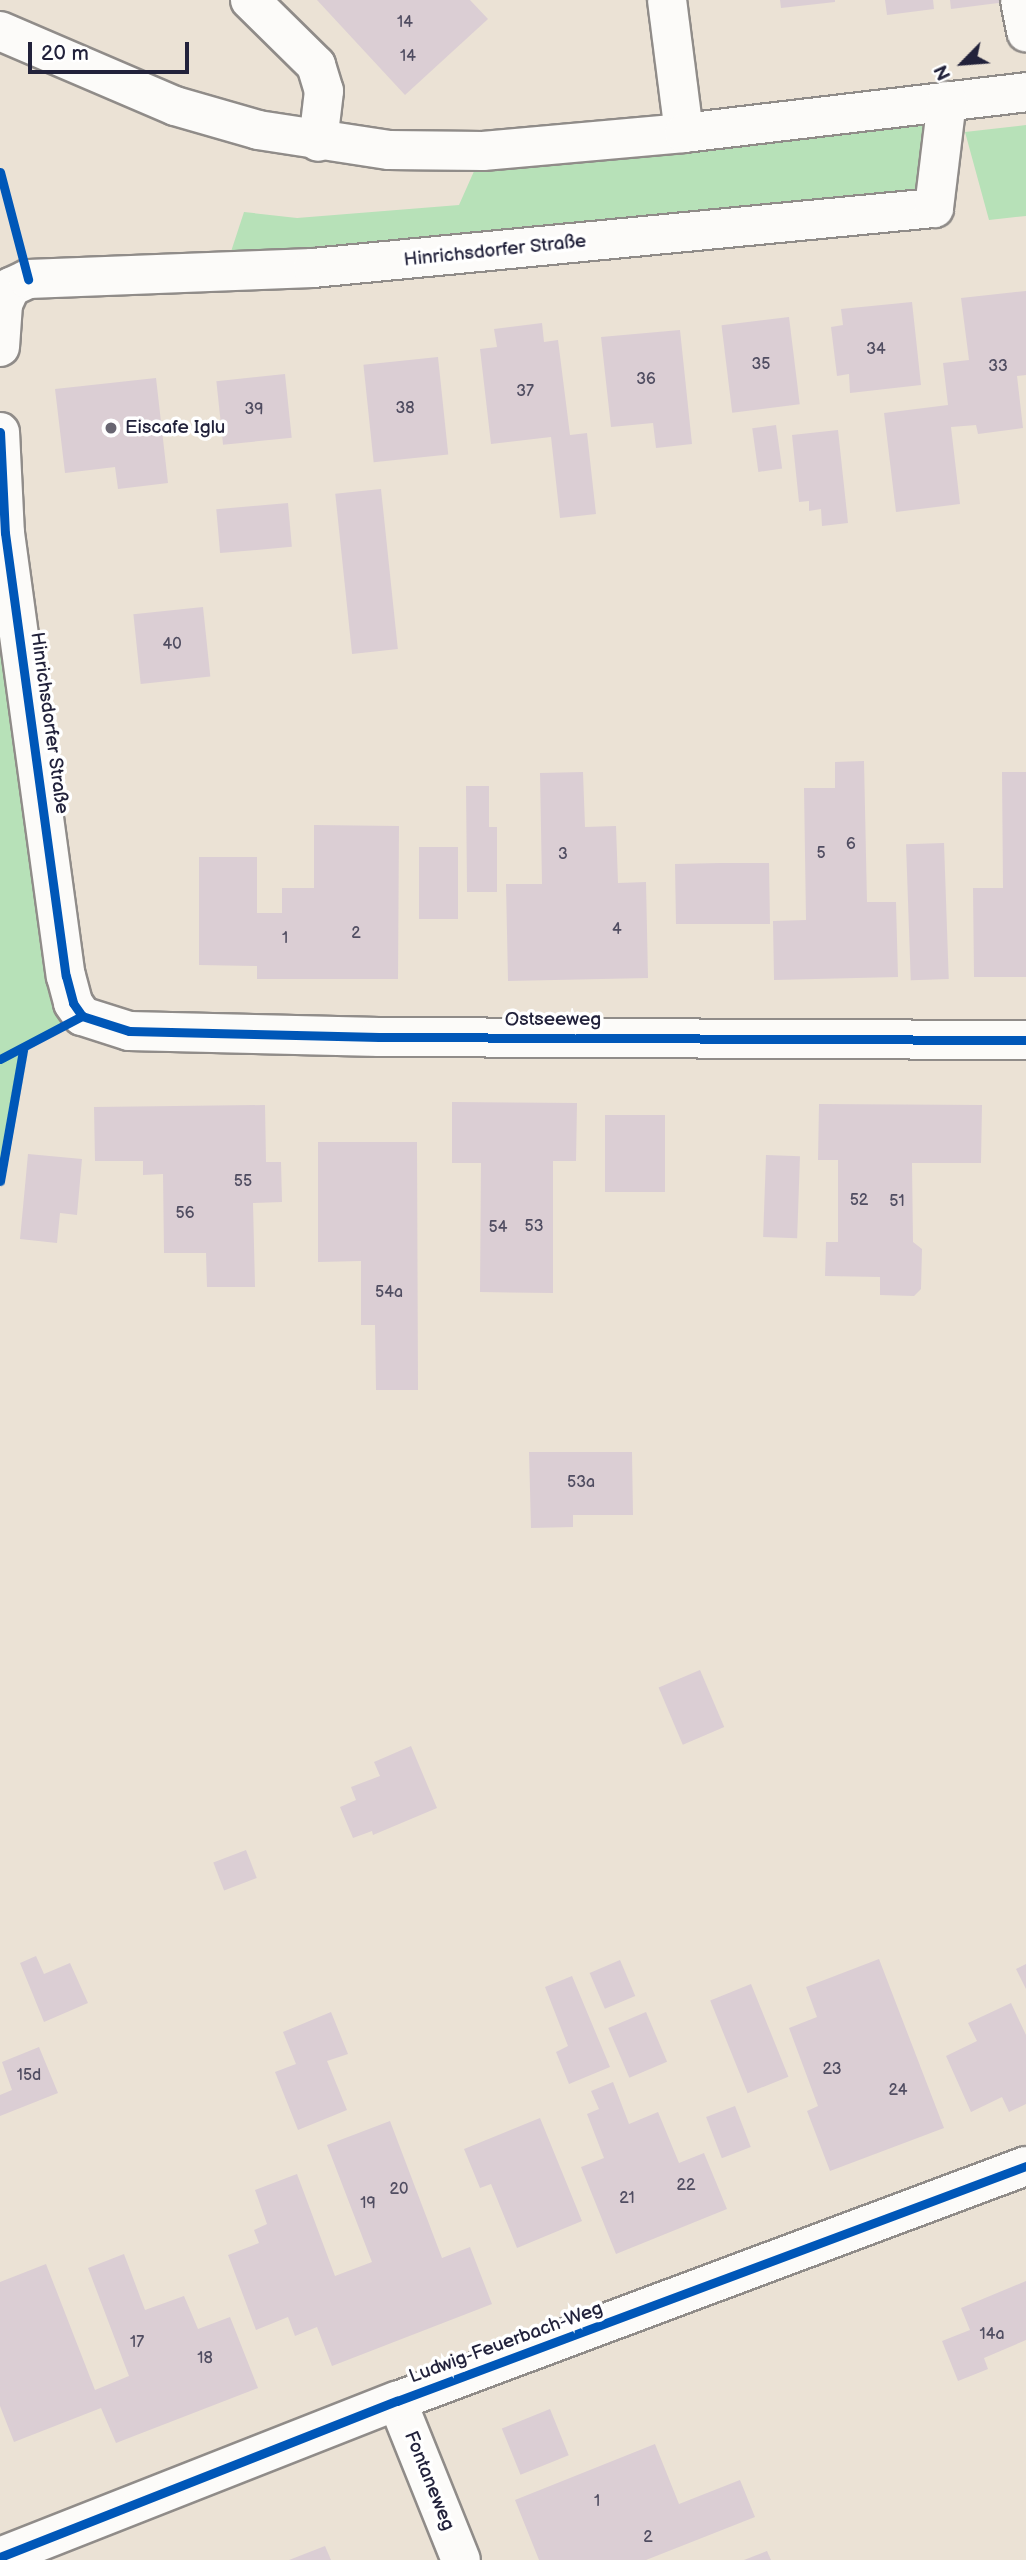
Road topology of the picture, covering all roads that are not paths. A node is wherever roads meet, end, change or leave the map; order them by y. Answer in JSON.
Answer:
{"nodes":[{"id":1,"x":250,"y":0,"type":"edge"},
{"id":2,"x":667,"y":0,"type":"edge"},
{"id":3,"x":1020,"y":0,"type":"edge"},
{"id":4,"x":0,"y":31,"type":"edge"},
{"id":5,"x":1026,"y":32,"type":"edge"},
{"id":6,"x":1026,"y":92,"type":"edge"},
{"id":7,"x":947,"y":101,"type":"junction"},
{"id":8,"x":684,"y":133,"type":"junction"},
{"id":9,"x":318,"y":142,"type":"junction"},
{"id":10,"x":0,"y":347,"type":"edge"},
{"id":11,"x":0,"y":432,"type":"edge"},
{"id":12,"x":82,"y":1016,"type":"joint"},
{"id":13,"x":1026,"y":1040,"type":"edge"},
{"id":14,"x":1026,"y":2166,"type":"edge"},
{"id":15,"x":397,"y":2402,"type":"junction"},
{"id":16,"x":0,"y":2557,"type":"edge"},
{"id":17,"x":461,"y":2560,"type":"edge"}],
"edges":[{"from":1,"to":9,"type":"street"},
{"from":2,"to":8,"type":"street"},
{"from":3,"to":5,"type":"street"},
{"from":4,"to":9,"type":"street"},
{"from":6,"to":7,"type":"street"},
{"from":7,"to":8,"type":"street"},
{"from":7,"to":10,"type":"street","name":"Hinrichsdorfer Straße"},
{"from":8,"to":9,"type":"street"},
{"from":11,"to":12,"type":"street","name":"Hinrichsdorfer Straße"},
{"from":12,"to":13,"type":"street","name":"Ostseeweg"},
{"from":14,"to":15,"type":"street","name":"Ludwig-Feuerbach-Weg"},
{"from":15,"to":16,"type":"street","name":"Ludwig-Feuerbach-Weg"},
{"from":15,"to":17,"type":"street","name":"Fontaneweg"}]}
